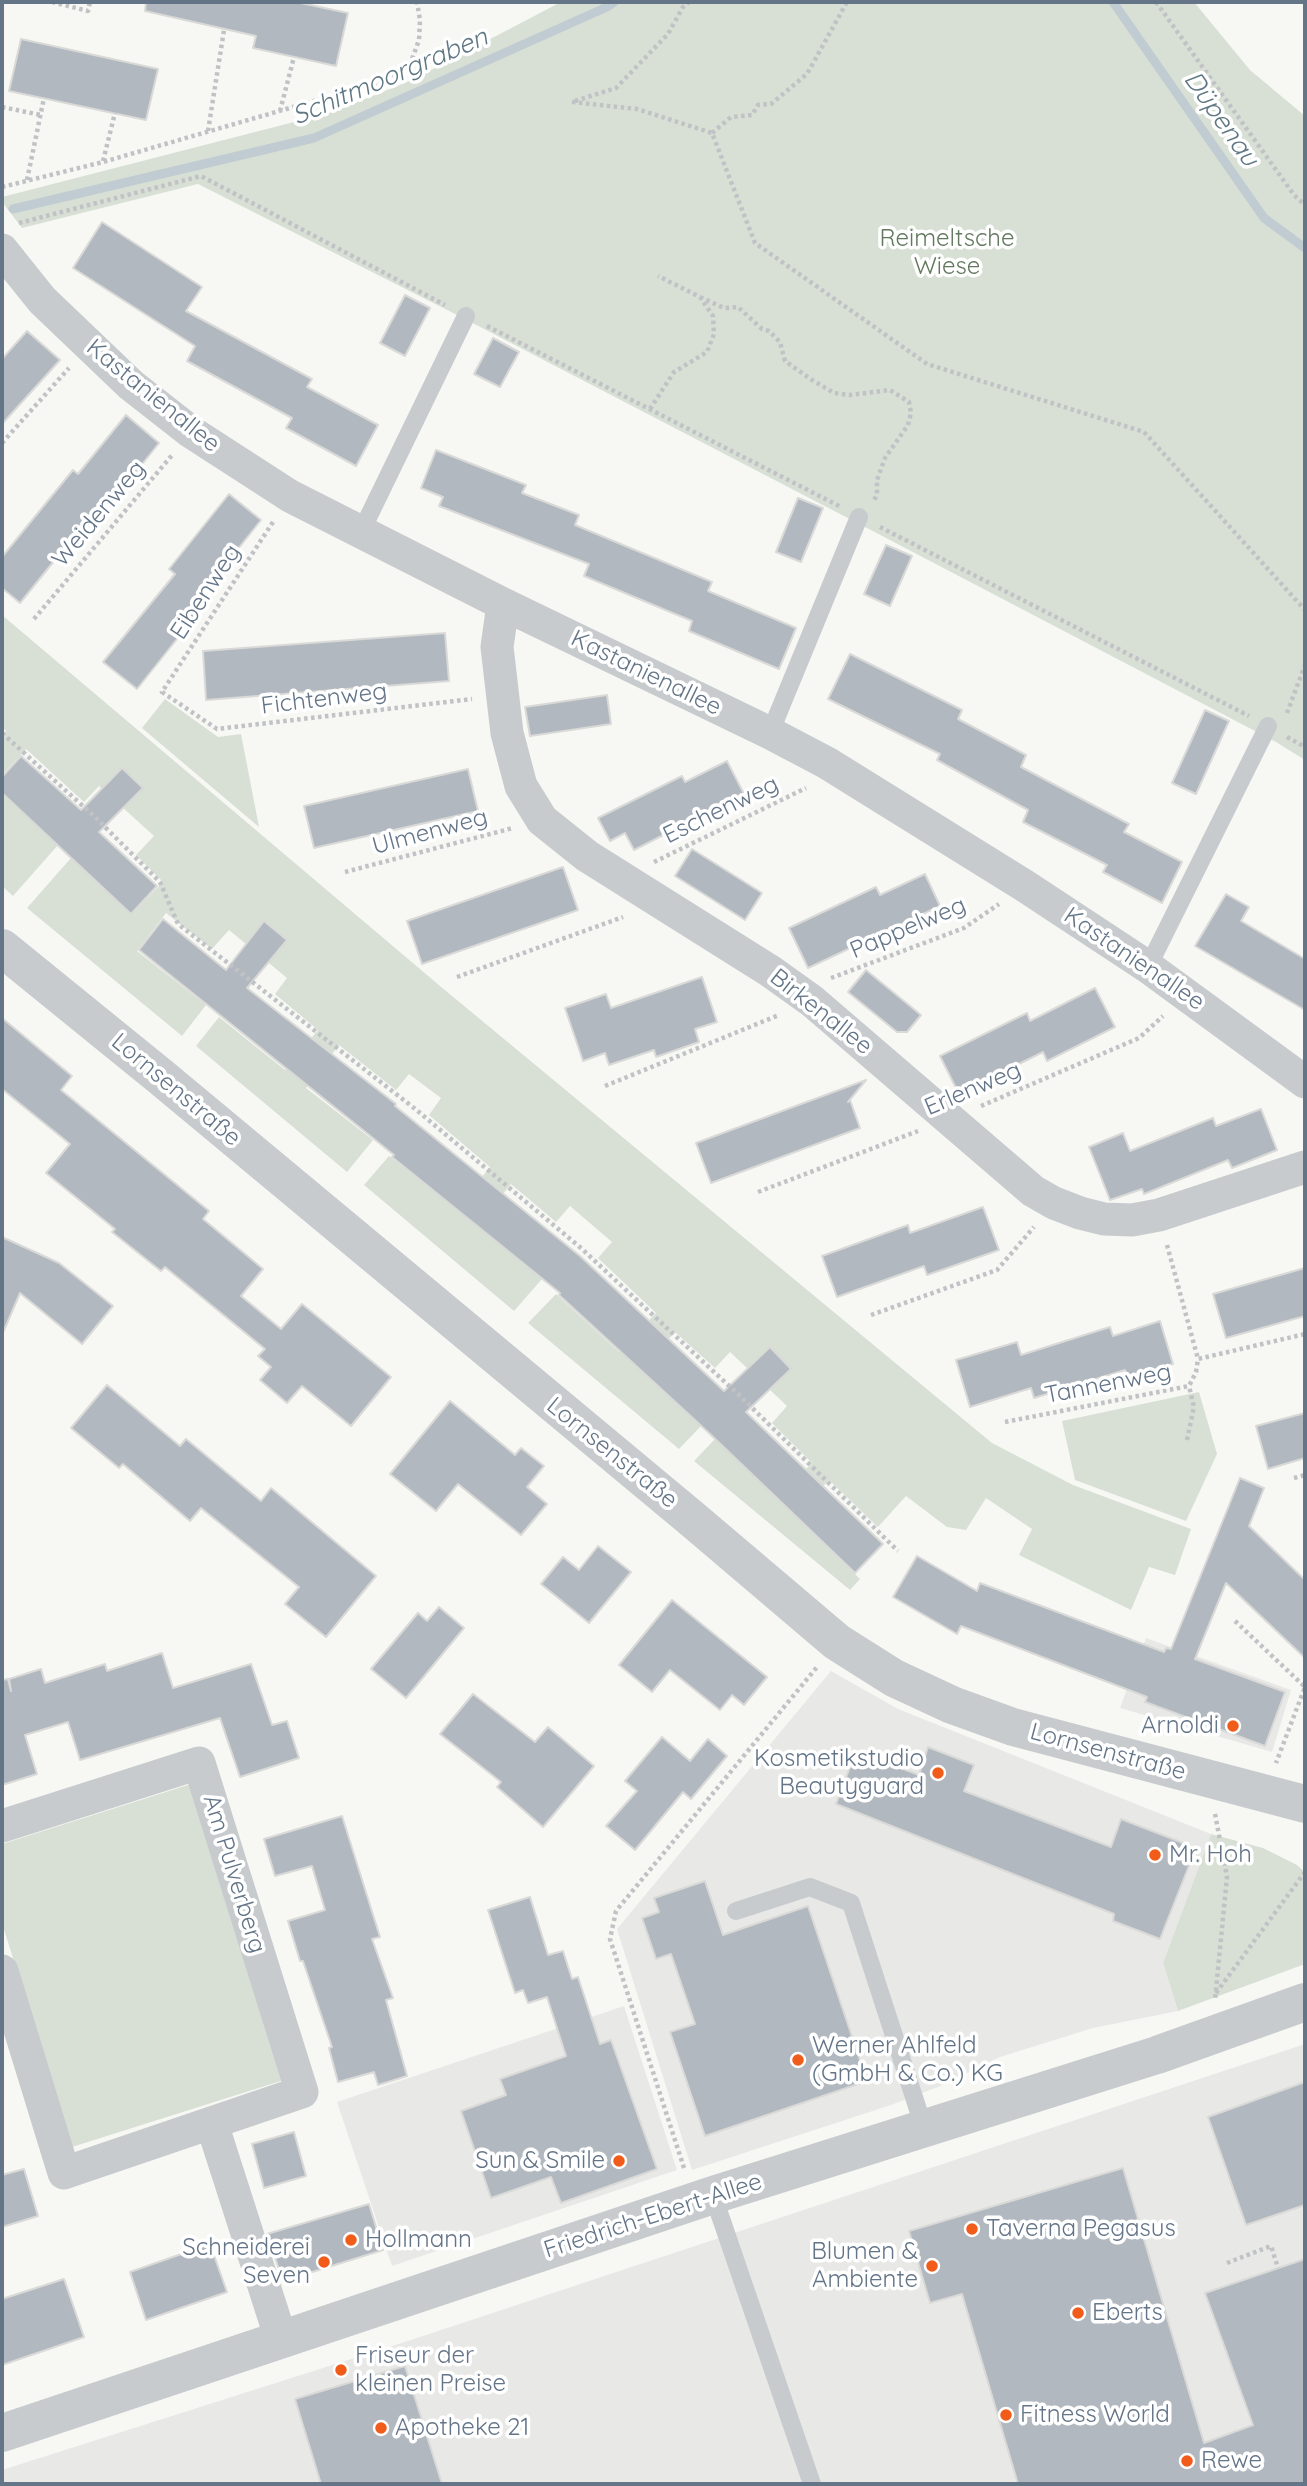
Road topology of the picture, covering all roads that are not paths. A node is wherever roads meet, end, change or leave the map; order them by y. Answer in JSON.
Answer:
{"nodes":[{"id":1,"x":10,"y":237,"type":"edge"},
{"id":2,"x":466,"y":316,"type":"road end"},
{"id":3,"x":861,"y":518,"type":"road end"},
{"id":4,"x":361,"y":532,"type":"junction"},
{"id":5,"x":503,"y":604,"type":"junction"},
{"id":6,"x":1274,"y":729,"type":"road end"},
{"id":7,"x":770,"y":733,"type":"junction"},
{"id":8,"x":2,"y":948,"type":"edge"},
{"id":9,"x":1148,"y":967,"type":"junction"},
{"id":10,"x":1305,"y":1083,"type":"edge"},
{"id":11,"x":1305,"y":1167,"type":"edge"},
{"id":12,"x":1305,"y":1804,"type":"edge"},
{"id":13,"x":2,"y":1826,"type":"edge"},
{"id":14,"x":736,"y":1911,"type":"dead end"},
{"id":15,"x":2,"y":1971,"type":"edge"},
{"id":16,"x":1305,"y":2002,"type":"edge"},
{"id":17,"x":212,"y":2124,"type":"junction"},
{"id":18,"x":924,"y":2128,"type":"junction"},
{"id":19,"x":700,"y":2187,"type":"junction"},
{"id":20,"x":281,"y":2339,"type":"junction"},
{"id":21,"x":2,"y":2433,"type":"edge"},
{"id":22,"x":812,"y":2484,"type":"edge"}],
"edges":[{"from":1,"to":4,"type":"street","name":"Kastanienallee"},
{"from":2,"to":4,"type":"lane"},
{"from":3,"to":7,"type":"lane"},
{"from":4,"to":5,"type":"street","name":"Kastanienallee"},
{"from":5,"to":7,"type":"street","name":"Kastanienallee"},
{"from":5,"to":11,"type":"street","name":"Birkenallee"},
{"from":6,"to":9,"type":"lane"},
{"from":7,"to":9,"type":"street","name":"Kastanienallee"},
{"from":8,"to":12,"type":"street","name":"Lornsenstraße"},
{"from":9,"to":10,"type":"street","name":"Kastanienallee"},
{"from":13,"to":17,"type":"street","name":"Am Pulverberg"},
{"from":14,"to":18,"type":"lane"},
{"from":15,"to":17,"type":"street","name":"Am Pulverberg"},
{"from":16,"to":18,"type":"street","name":"Friedrich-Ebert-Allee"},
{"from":17,"to":20,"type":"street"},
{"from":18,"to":19,"type":"street","name":"Friedrich-Ebert-Allee"},
{"from":19,"to":20,"type":"street","name":"Friedrich-Ebert-Allee"},
{"from":19,"to":22,"type":"lane"},
{"from":20,"to":21,"type":"street","name":"Friedrich-Ebert-Allee"}]}
